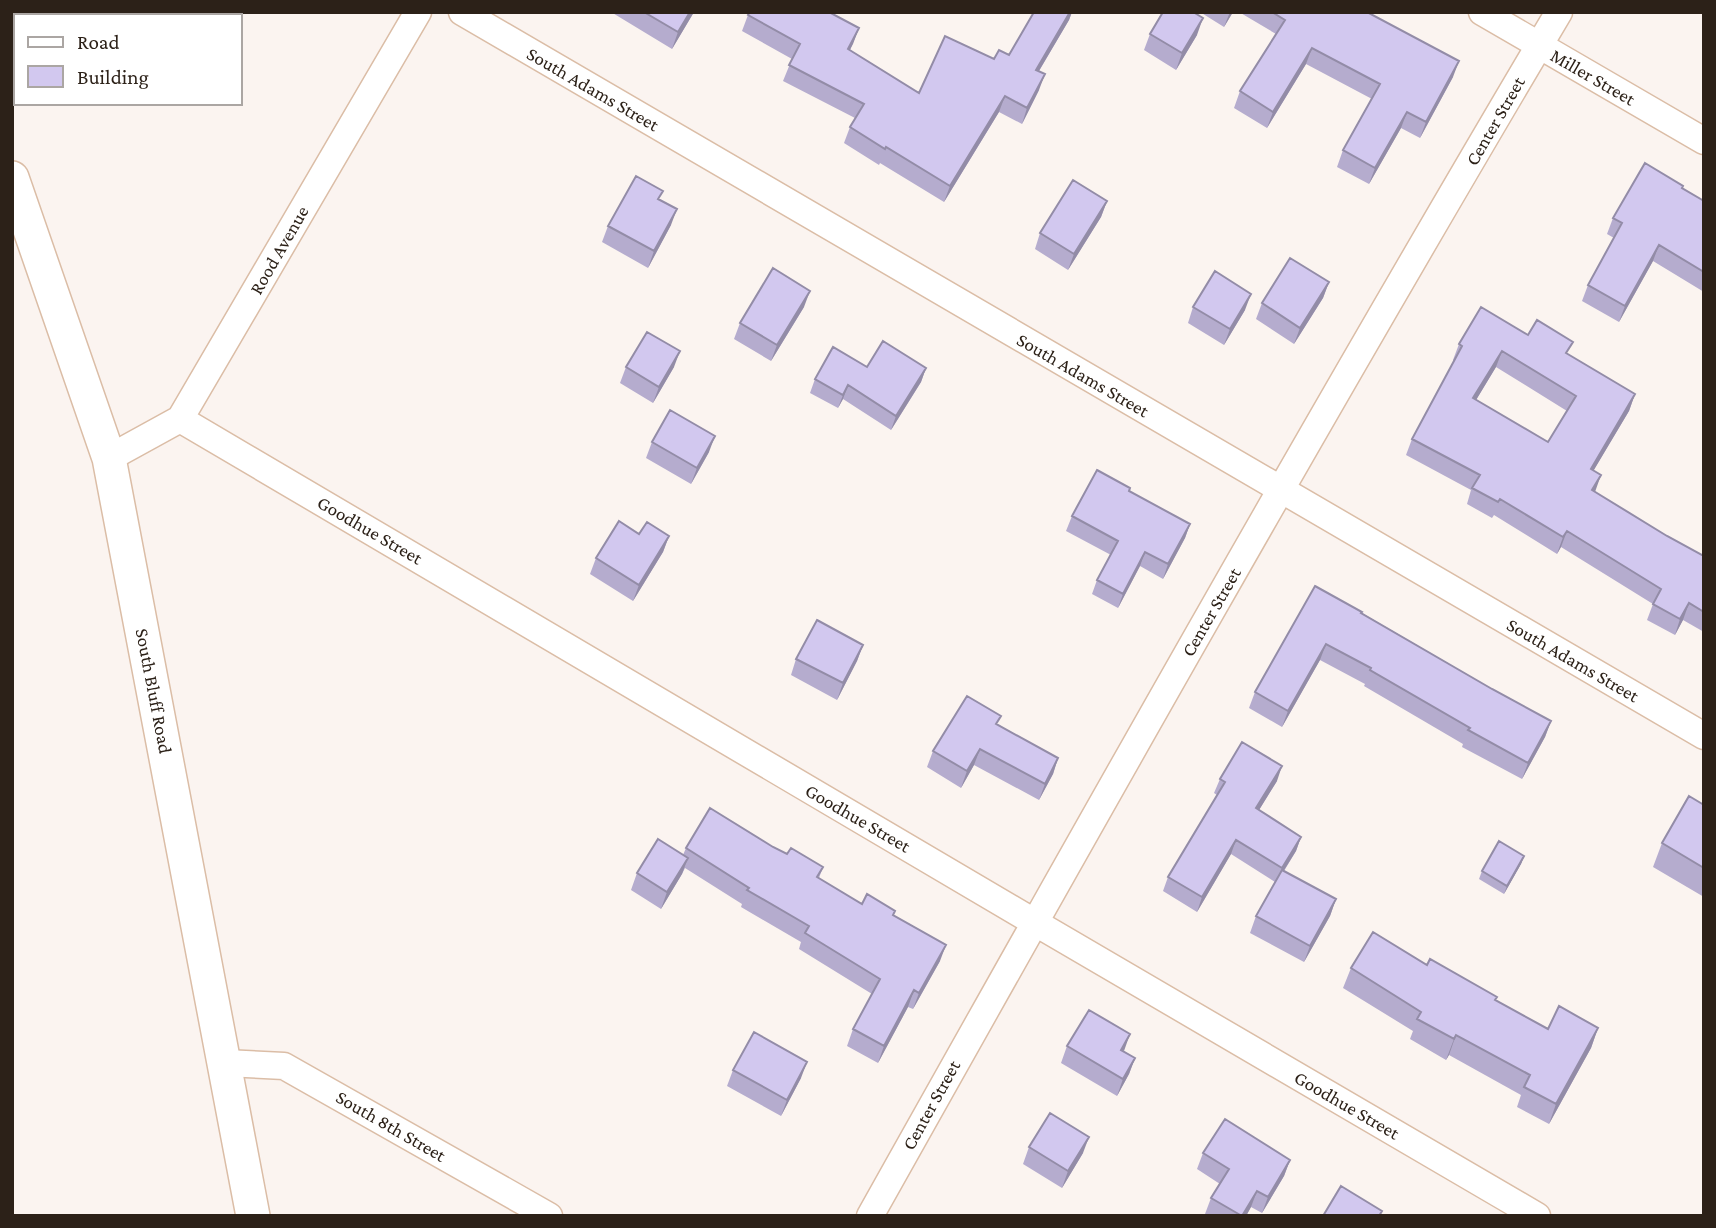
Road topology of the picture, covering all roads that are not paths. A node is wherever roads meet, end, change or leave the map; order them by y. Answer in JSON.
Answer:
{"nodes":[{"id":1,"x":418,"y":12,"type":"edge"},
{"id":2,"x":462,"y":12,"type":"edge"},
{"id":3,"x":1482,"y":12,"type":"edge"},
{"id":4,"x":1559,"y":12,"type":"edge"},
{"id":5,"x":1539,"y":46,"type":"junction"},
{"id":6,"x":1704,"y":141,"type":"edge"},
{"id":7,"x":12,"y":178,"type":"edge"},
{"id":8,"x":180,"y":419,"type":"junction"},
{"id":9,"x":109,"y":458,"type":"junction"},
{"id":10,"x":1281,"y":491,"type":"junction"},
{"id":11,"x":1704,"y":736,"type":"edge"},
{"id":12,"x":1034,"y":922,"type":"junction"},
{"id":13,"x":225,"y":1063,"type":"junction"},
{"id":14,"x":253,"y":1216,"type":"edge"},
{"id":15,"x":548,"y":1216,"type":"edge"},
{"id":16,"x":870,"y":1216,"type":"edge"},
{"id":17,"x":1537,"y":1216,"type":"edge"}],
"edges":[{"from":1,"to":8,"type":"street","name":"Rood Avenue"},
{"from":2,"to":10,"type":"street","name":"South Adams Street"},
{"from":3,"to":5,"type":"street","name":"Miller Street"},
{"from":4,"to":5,"type":"street","name":"Center Street"},
{"from":5,"to":6,"type":"street","name":"Miller Street"},
{"from":5,"to":10,"type":"street","name":"Center Street"},
{"from":7,"to":9,"type":"street","name":"South Bluff Road"},
{"from":8,"to":9,"type":"street"},
{"from":8,"to":12,"type":"street","name":"Goodhue Street"},
{"from":9,"to":13,"type":"street","name":"South Bluff Road"},
{"from":10,"to":11,"type":"street","name":"South Adams Street"},
{"from":10,"to":12,"type":"street","name":"Center Street"},
{"from":12,"to":16,"type":"street","name":"Center Street"},
{"from":12,"to":17,"type":"street","name":"Goodhue Street"},
{"from":13,"to":14,"type":"street","name":"South Bluff Road"},
{"from":13,"to":15,"type":"street","name":"South 8th Street"}]}
